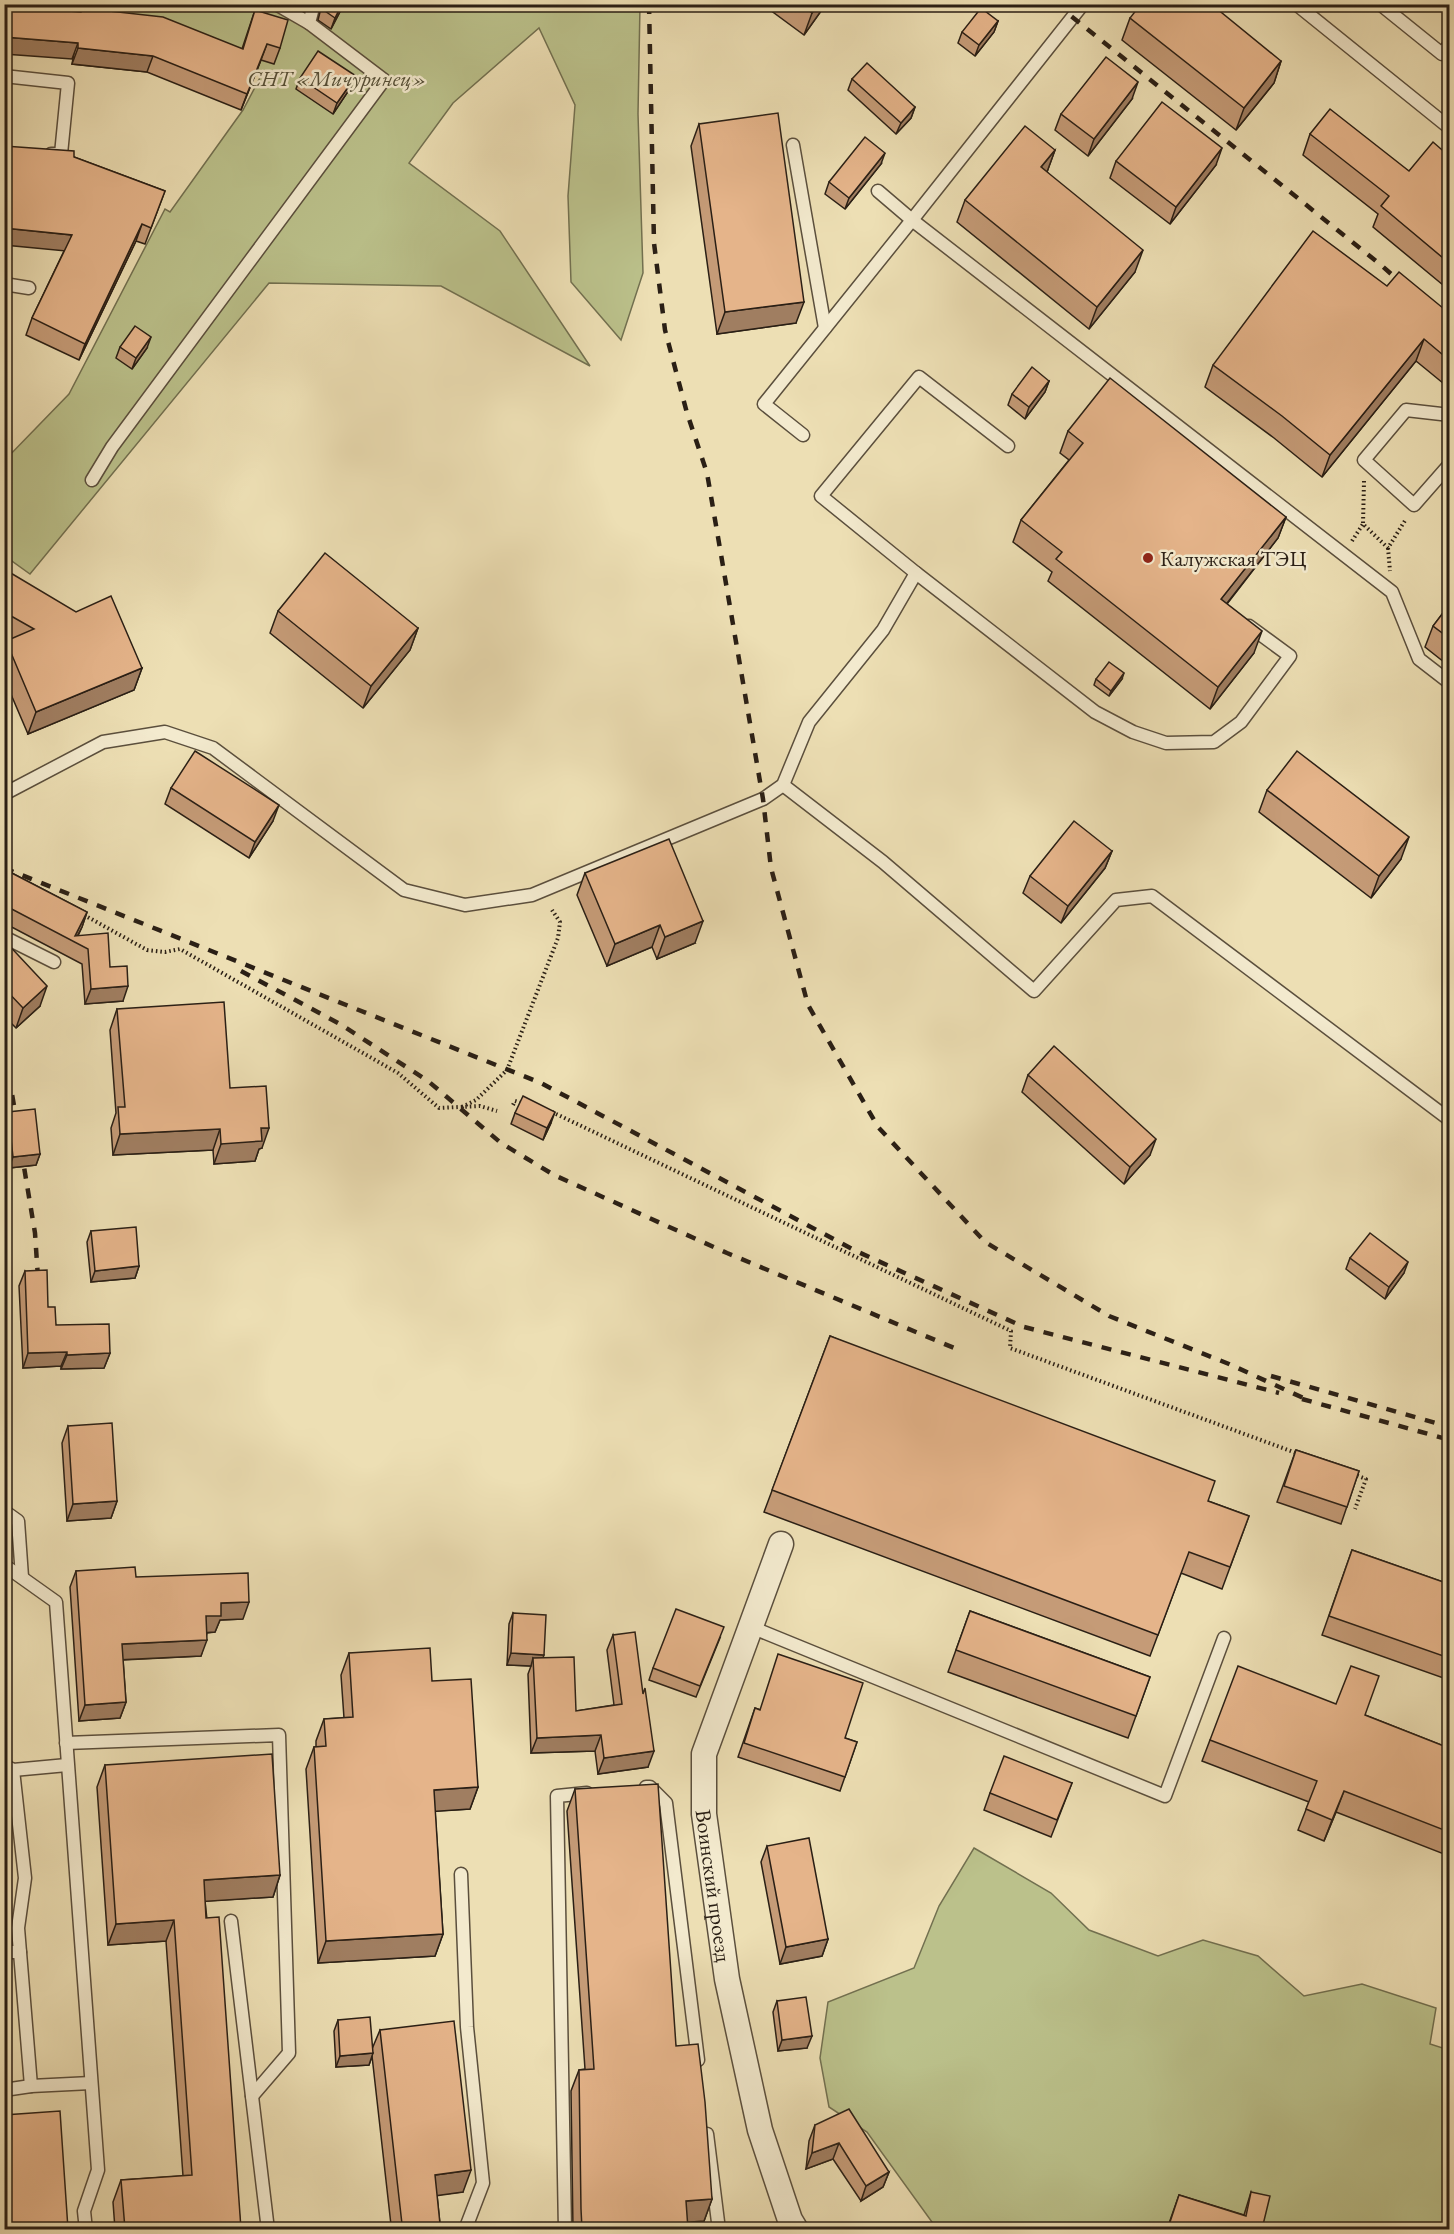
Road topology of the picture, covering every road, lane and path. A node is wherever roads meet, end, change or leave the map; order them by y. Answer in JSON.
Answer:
{"nodes":[{"id":1,"x":276,"y":4,"type":"edge"},
{"id":2,"x":314,"y":4,"type":"edge"},
{"id":3,"x":1083,"y":4,"type":"edge"},
{"id":4,"x":1296,"y":4,"type":"edge"},
{"id":5,"x":1380,"y":4,"type":"edge"},
{"id":6,"x":309,"y":23,"type":"junction"},
{"id":7,"x":1447,"y":52,"type":"edge"},
{"id":8,"x":4,"y":76,"type":"edge"},
{"id":9,"x":1448,"y":125,"type":"edge"},
{"id":10,"x":793,"y":145,"type":"dead end"},
{"id":11,"x":38,"y":153,"type":"edge"},
{"id":12,"x":878,"y":191,"type":"dead end"},
{"id":13,"x":912,"y":220,"type":"junction"},
{"id":14,"x":4,"y":284,"type":"edge"},
{"id":15,"x":29,"y":288,"type":"dead end"},
{"id":16,"x":825,"y":328,"type":"junction"},
{"id":17,"x":1449,"y":415,"type":"edge"},
{"id":18,"x":802,"y":435,"type":"dead end"},
{"id":19,"x":1008,"y":446,"type":"dead end"},
{"id":20,"x":1364,"y":460,"type":"junction"},
{"id":21,"x":1449,"y":464,"type":"edge"},
{"id":22,"x":92,"y":480,"type":"dead end"},
{"id":23,"x":1414,"y":505,"type":"junction"},
{"id":24,"x":916,"y":573,"type":"junction"},
{"id":25,"x":1244,"y":621,"type":"edge"},
{"id":26,"x":1449,"y":683,"type":"edge"},
{"id":27,"x":783,"y":785,"type":"junction"},
{"id":28,"x":4,"y":794,"type":"edge"},
{"id":29,"x":74,"y":909,"type":"edge"},
{"id":30,"x":552,"y":910,"type":"dead end"},
{"id":31,"x":4,"y":937,"type":"edge"},
{"id":32,"x":54,"y":962,"type":"dead end"},
{"id":33,"x":513,"y":1105,"type":"dead end"},
{"id":34,"x":527,"y":1105,"type":"edge"},
{"id":35,"x":460,"y":1108,"type":"junction"},
{"id":36,"x":497,"y":1111,"type":"dead end"},
{"id":37,"x":549,"y":1111,"type":"edge"},
{"id":38,"x":1449,"y":1120,"type":"edge"},
{"id":39,"x":1302,"y":1455,"type":"edge"},
{"id":40,"x":1344,"y":1471,"type":"edge"},
{"id":41,"x":1355,"y":1509,"type":"dead end"},
{"id":42,"x":4,"y":1511,"type":"edge"},
{"id":43,"x":781,"y":1544,"type":"dead end"},
{"id":44,"x":4,"y":1564,"type":"edge"},
{"id":45,"x":22,"y":1576,"type":"junction"},
{"id":46,"x":751,"y":1627,"type":"junction"},
{"id":47,"x":1224,"y":1638,"type":"dead end"},
{"id":48,"x":66,"y":1743,"type":"junction"},
{"id":49,"x":68,"y":1765,"type":"junction"},
{"id":50,"x":9,"y":1768,"type":"edge"},
{"id":51,"x":638,"y":1788,"type":"edge"},
{"id":52,"x":603,"y":1791,"type":"edge"},
{"id":53,"x":461,"y":1874,"type":"dead end"},
{"id":54,"x":231,"y":1921,"type":"dead end"},
{"id":55,"x":4,"y":1952,"type":"edge"},
{"id":56,"x":20,"y":1952,"type":"junction"},
{"id":57,"x":700,"y":2075,"type":"edge"},
{"id":58,"x":91,"y":2084,"type":"junction"},
{"id":59,"x":31,"y":2086,"type":"junction"},
{"id":60,"x":4,"y":2090,"type":"edge"},
{"id":61,"x":252,"y":2096,"type":"junction"},
{"id":62,"x":705,"y":2123,"type":"edge"},
{"id":63,"x":86,"y":2229,"type":"edge"},
{"id":64,"x":268,"y":2229,"type":"edge"},
{"id":65,"x":465,"y":2229,"type":"edge"},
{"id":66,"x":565,"y":2229,"type":"edge"},
{"id":67,"x":719,"y":2229,"type":"edge"},
{"id":68,"x":796,"y":2229,"type":"edge"}],
"edges":[{"from":1,"to":6,"type":"lane"},
{"from":2,"to":6,"type":"lane"},
{"from":3,"to":13,"type":"lane"},
{"from":4,"to":9,"type":"lane"},
{"from":5,"to":7,"type":"lane"},
{"from":6,"to":22,"type":"lane"},
{"from":8,"to":11,"type":"lane"},
{"from":10,"to":16,"type":"lane"},
{"from":12,"to":13,"type":"lane"},
{"from":13,"to":16,"type":"lane"},
{"from":13,"to":26,"type":"lane"},
{"from":14,"to":15,"type":"lane"},
{"from":16,"to":18,"type":"lane"},
{"from":17,"to":20,"type":"lane"},
{"from":19,"to":24,"type":"lane"},
{"from":20,"to":23,"type":"lane"},
{"from":20,"to":23,"type":"path"},
{"from":21,"to":23,"type":"lane"},
{"from":24,"to":25,"type":"lane"},
{"from":24,"to":27,"type":"lane"},
{"from":27,"to":28,"type":"lane"},
{"from":27,"to":38,"type":"lane"},
{"from":29,"to":35,"type":"path"},
{"from":30,"to":35,"type":"path"},
{"from":31,"to":32,"type":"lane"},
{"from":33,"to":34,"type":"path"},
{"from":35,"to":36,"type":"path"},
{"from":37,"to":39,"type":"path"},
{"from":40,"to":41,"type":"path"},
{"from":42,"to":45,"type":"lane"},
{"from":43,"to":46,"type":"street","name":"Воинский проезд"},
{"from":44,"to":45,"type":"lane"},
{"from":45,"to":48,"type":"lane"},
{"from":46,"to":47,"type":"lane"},
{"from":46,"to":68,"type":"street","name":"Воинский проезд"},
{"from":48,"to":49,"type":"lane"},
{"from":48,"to":61,"type":"lane"},
{"from":49,"to":50,"type":"lane"},
{"from":49,"to":58,"type":"lane"},
{"from":50,"to":56,"type":"lane"},
{"from":51,"to":57,"type":"lane"},
{"from":52,"to":66,"type":"lane"},
{"from":53,"to":65,"type":"lane"},
{"from":54,"to":61,"type":"lane"},
{"from":55,"to":56,"type":"lane"},
{"from":56,"to":59,"type":"lane"},
{"from":58,"to":59,"type":"lane"},
{"from":58,"to":63,"type":"lane"},
{"from":59,"to":60,"type":"lane"},
{"from":61,"to":64,"type":"lane"},
{"from":62,"to":67,"type":"lane"}]}
